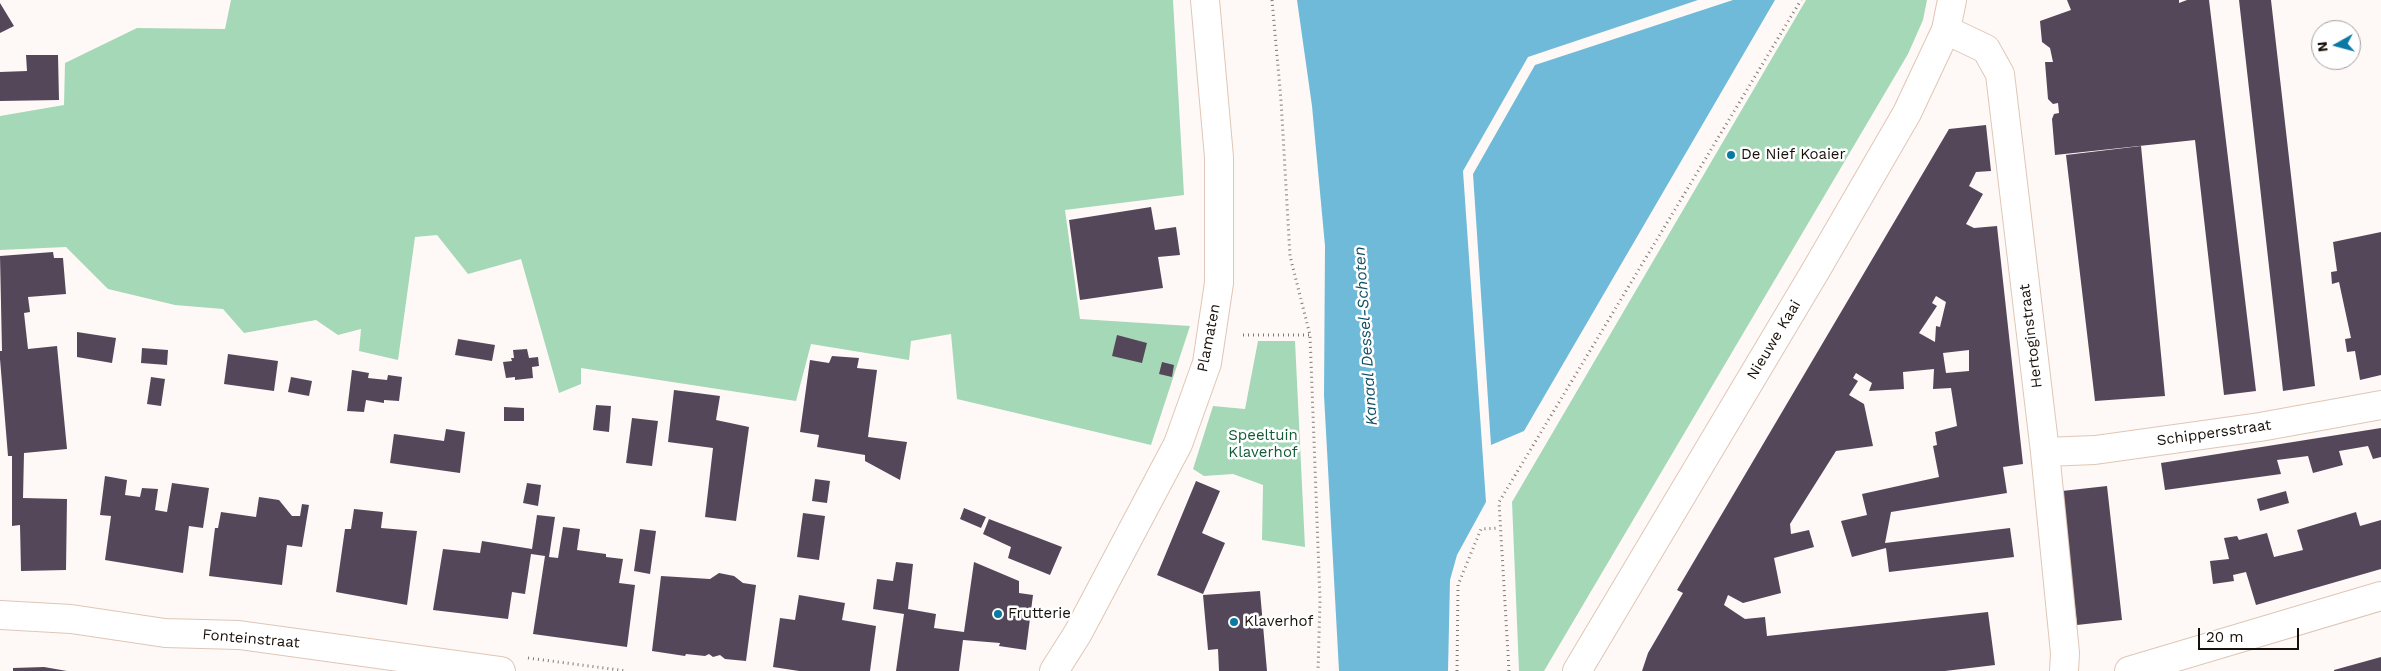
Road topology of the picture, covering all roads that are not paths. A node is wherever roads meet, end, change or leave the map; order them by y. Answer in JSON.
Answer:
{"nodes":[{"id":1,"x":1205,"y":0,"type":"edge"},
{"id":2,"x":1952,"y":0,"type":"edge"},
{"id":3,"x":1946,"y":30,"type":"junction"},
{"id":4,"x":2381,"y":405,"type":"edge"},
{"id":5,"x":2045,"y":452,"type":"junction"},
{"id":6,"x":2381,"y":596,"type":"edge"},
{"id":7,"x":0,"y":615,"type":"edge"},
{"id":8,"x":500,"y":671,"type":"edge"},
{"id":9,"x":1054,"y":671,"type":"edge"},
{"id":10,"x":1577,"y":671,"type":"edge"},
{"id":11,"x":2064,"y":671,"type":"edge"},
{"id":12,"x":2129,"y":671,"type":"edge"}],
"edges":[{"from":1,"to":9,"type":"street","name":"Plamaten"},
{"from":2,"to":3,"type":"street","name":"Nieuwe Kaai"},
{"from":3,"to":5,"type":"street","name":"Hertoginstraat"},
{"from":3,"to":10,"type":"street","name":"Nieuwe Kaai"},
{"from":4,"to":5,"type":"street","name":"Schippersstraat"},
{"from":5,"to":11,"type":"street","name":"Hertoginstraat"},
{"from":6,"to":12,"type":"street"},
{"from":7,"to":8,"type":"street","name":"Fonteinstraat"}]}
